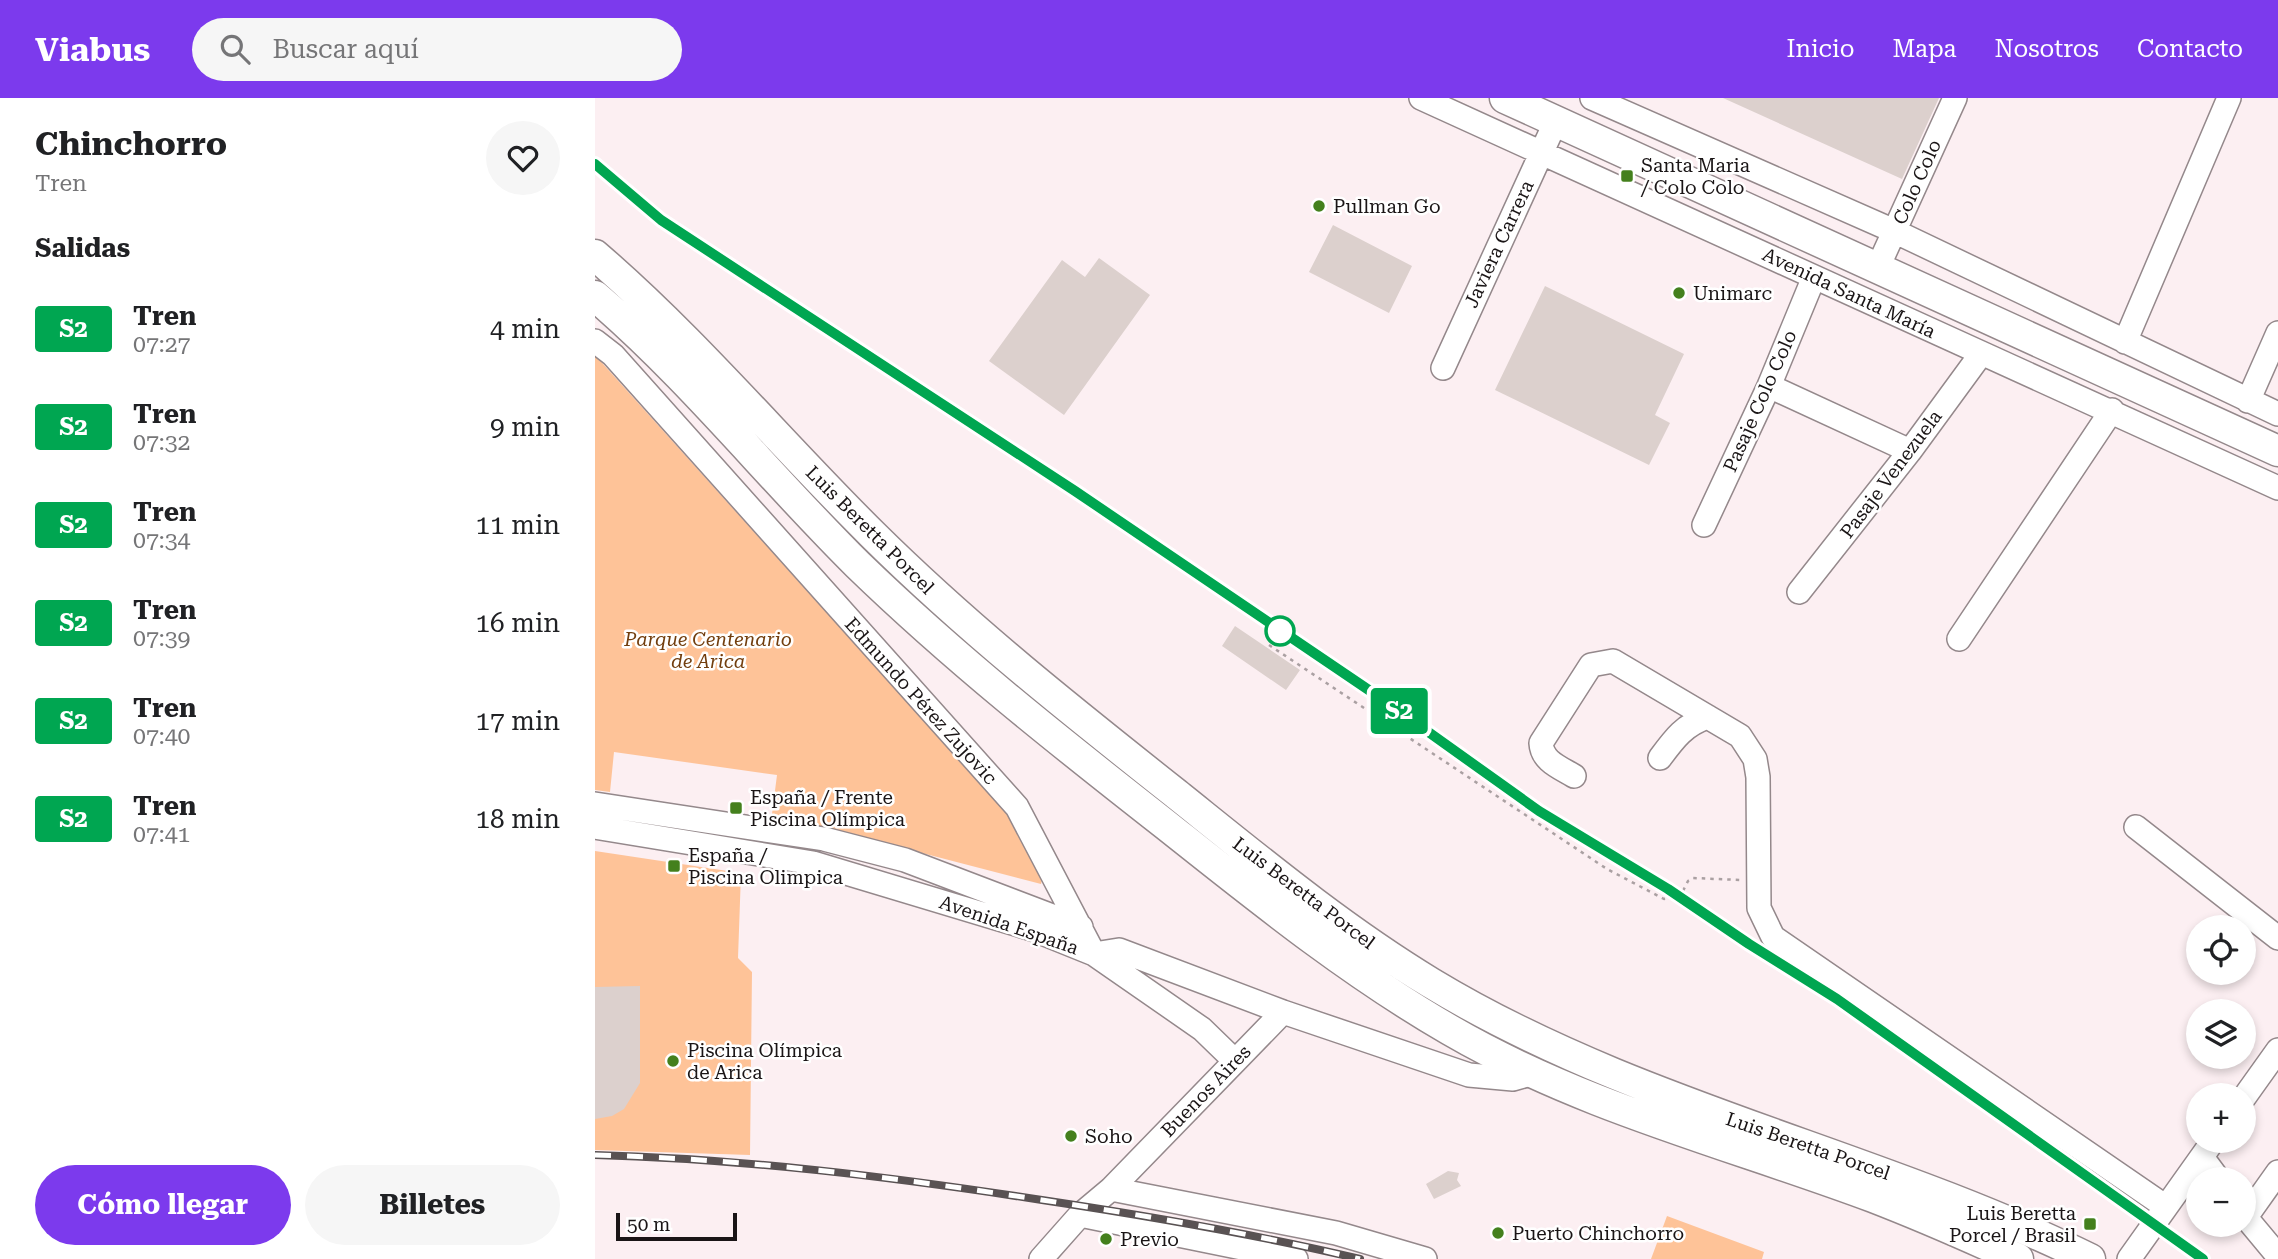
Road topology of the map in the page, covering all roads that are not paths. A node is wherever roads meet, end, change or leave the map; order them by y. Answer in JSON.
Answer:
{"nodes":[{"id":1,"x":1421,"y":98,"type":"edge"},
{"id":2,"x":1505,"y":98,"type":"edge"},
{"id":3,"x":1955,"y":98,"type":"edge"},
{"id":4,"x":2229,"y":98,"type":"edge"},
{"id":5,"x":1601,"y":100,"type":"edge"},
{"id":6,"x":1556,"y":121,"type":"junction"},
{"id":7,"x":1541,"y":153,"type":"junction"},
{"id":8,"x":1894,"y":231,"type":"junction"},
{"id":9,"x":595,"y":255,"type":"edge"},
{"id":10,"x":1878,"y":267,"type":"junction"},
{"id":11,"x":1814,"y":276,"type":"junction"},
{"id":12,"x":595,"y":296,"type":"edge"},
{"id":13,"x":659,"y":311,"type":"junction"},
{"id":14,"x":636,"y":332,"type":"junction"},
{"id":15,"x":2278,"y":333,"type":"edge"},
{"id":16,"x":2125,"y":342,"type":"junction"},
{"id":17,"x":604,"y":348,"type":"edge"},
{"id":18,"x":1981,"y":354,"type":"junction"},
{"id":19,"x":1443,"y":368,"type":"dead end"},
{"id":20,"x":1769,"y":386,"type":"junction"},
{"id":21,"x":2248,"y":401,"type":"junction"},
{"id":22,"x":2112,"y":410,"type":"junction"},
{"id":23,"x":2278,"y":414,"type":"edge"},
{"id":24,"x":1910,"y":451,"type":"junction"},
{"id":25,"x":2278,"y":451,"type":"edge"},
{"id":26,"x":2278,"y":488,"type":"edge"},
{"id":27,"x":1704,"y":525,"type":"dead end"},
{"id":28,"x":1799,"y":593,"type":"dead end"},
{"id":29,"x":1959,"y":639,"type":"dead end"},
{"id":30,"x":1708,"y":717,"type":"junction"},
{"id":31,"x":1660,"y":758,"type":"dead end"},
{"id":32,"x":1574,"y":776,"type":"dead end"},
{"id":33,"x":595,"y":804,"type":"edge"},
{"id":34,"x":595,"y":827,"type":"edge"},
{"id":35,"x":2136,"y":827,"type":"dead end"},
{"id":36,"x":1069,"y":902,"type":"junction"},
{"id":37,"x":1042,"y":914,"type":"junction"},
{"id":38,"x":1081,"y":927,"type":"junction"},
{"id":39,"x":2278,"y":938,"type":"edge"},
{"id":40,"x":1094,"y":954,"type":"junction"},
{"id":41,"x":1283,"y":1012,"type":"junction"},
{"id":42,"x":2278,"y":1050,"type":"edge"},
{"id":43,"x":1235,"y":1061,"type":"junction"},
{"id":44,"x":1534,"y":1073,"type":"junction"},
{"id":45,"x":2254,"y":1083,"type":"edge"},
{"id":46,"x":2205,"y":1153,"type":"edge"},
{"id":47,"x":2278,"y":1172,"type":"edge"},
{"id":48,"x":1111,"y":1189,"type":"junction"},
{"id":49,"x":2256,"y":1201,"type":"edge"},
{"id":50,"x":2166,"y":1207,"type":"junction"},
{"id":51,"x":1080,"y":1215,"type":"junction"},
{"id":52,"x":2256,"y":1229,"type":"edge"},
{"id":53,"x":2278,"y":1256,"type":"edge"},
{"id":54,"x":1041,"y":1259,"type":"edge"},
{"id":55,"x":1296,"y":1259,"type":"edge"},
{"id":56,"x":1425,"y":1259,"type":"edge"},
{"id":57,"x":2018,"y":1259,"type":"edge"},
{"id":58,"x":2090,"y":1259,"type":"edge"},
{"id":59,"x":2129,"y":1259,"type":"edge"}],
"edges":[{"from":1,"to":7,"type":"street","name":"Avenida Santa María"},
{"from":2,"to":6,"type":"main road","name":"Avenida Santa María"},
{"from":3,"to":8,"type":"street","name":"Colo Colo"},
{"from":4,"to":16,"type":"street"},
{"from":5,"to":8,"type":"street"},
{"from":6,"to":7,"type":"street","name":"Javiera Carrera"},
{"from":6,"to":10,"type":"main road","name":"Avenida Santa María"},
{"from":7,"to":11,"type":"street","name":"Avenida Santa María"},
{"from":7,"to":19,"type":"street","name":"Javiera Carrera"},
{"from":8,"to":10,"type":"street","name":"Colo Colo"},
{"from":8,"to":16,"type":"street"},
{"from":9,"to":13,"type":"main road","name":"Luis Beretta Porcel"},
{"from":10,"to":25,"type":"main road","name":"Avenida Santa María"},
{"from":11,"to":18,"type":"street","name":"Avenida Santa María"},
{"from":11,"to":20,"type":"street","name":"Pasaje Colo Colo"},
{"from":12,"to":14,"type":"main road","name":"Luis Beretta Porcel"},
{"from":13,"to":14,"type":"street"},
{"from":13,"to":58,"type":"main road","name":"Luis Beretta Porcel"},
{"from":14,"to":17,"type":"street"},
{"from":14,"to":44,"type":"main road","name":"Luis Beretta Porcel"},
{"from":15,"to":21,"type":"street"},
{"from":16,"to":21,"type":"street"},
{"from":17,"to":36,"type":"street","name":"Edmundo Pérez Zujovic"},
{"from":18,"to":22,"type":"street","name":"Avenida Santa María"},
{"from":18,"to":24,"type":"street","name":"Pasaje Venezuela"},
{"from":20,"to":24,"type":"street"},
{"from":20,"to":27,"type":"street","name":"Pasaje Colo Colo"},
{"from":21,"to":23,"type":"street"},
{"from":22,"to":26,"type":"street","name":"Avenida Santa María"},
{"from":22,"to":29,"type":"street"},
{"from":24,"to":28,"type":"street","name":"Pasaje Venezuela"},
{"from":30,"to":31,"type":"street"},
{"from":30,"to":32,"type":"street"},
{"from":30,"to":50,"type":"street"},
{"from":33,"to":37,"type":"street","name":"Avenida España"},
{"from":34,"to":40,"type":"street","name":"Avenida España"},
{"from":35,"to":39,"type":"street"},
{"from":36,"to":37,"type":"street"},
{"from":36,"to":38,"type":"street","name":"Edmundo Pérez Zujovic"},
{"from":37,"to":38,"type":"street","name":"Avenida España"},
{"from":38,"to":40,"type":"street","name":"Edmundo Pérez Zujovic"},
{"from":40,"to":41,"type":"street","name":"Avenida España"},
{"from":40,"to":43,"type":"street","name":"Edmundo Pérez Zujovic"},
{"from":41,"to":43,"type":"street","name":"Buenos Aires"},
{"from":41,"to":44,"type":"street","name":"Avenida España"},
{"from":42,"to":45,"type":"street"},
{"from":43,"to":48,"type":"street","name":"Buenos Aires"},
{"from":44,"to":57,"type":"main road","name":"Luis Beretta Porcel"},
{"from":46,"to":50,"type":"street"},
{"from":47,"to":49,"type":"street"},
{"from":48,"to":51,"type":"street","name":"Buenos Aires"},
{"from":48,"to":56,"type":"street"},
{"from":50,"to":59,"type":"street"},
{"from":51,"to":54,"type":"street","name":"Buenos Aires"},
{"from":51,"to":55,"type":"street"},
{"from":52,"to":53,"type":"street"}]}
